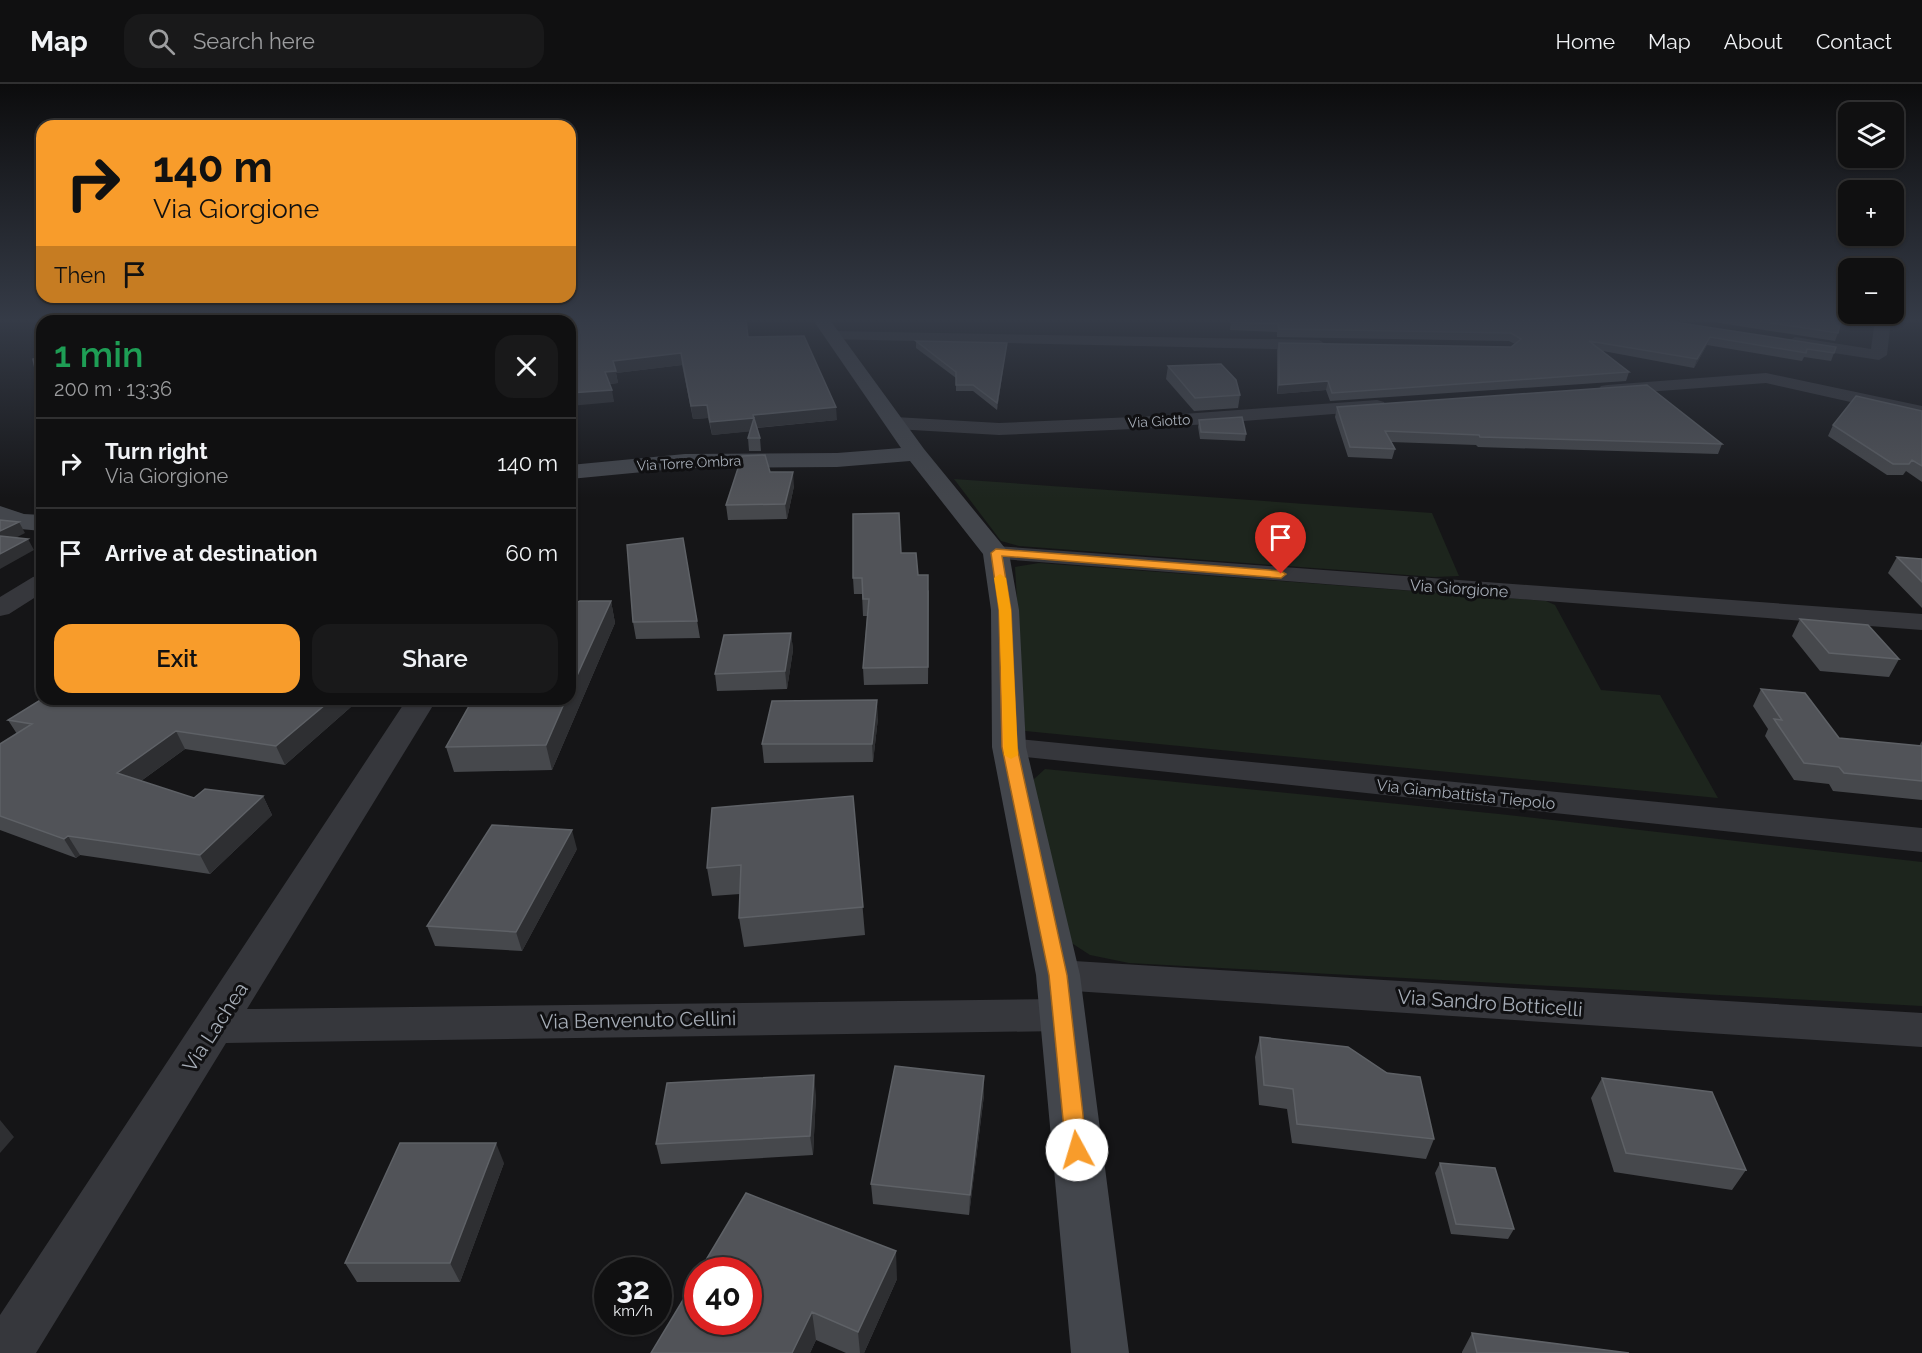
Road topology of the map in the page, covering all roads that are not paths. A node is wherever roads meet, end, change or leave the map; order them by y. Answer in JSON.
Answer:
{"nodes":[{"id":1,"x":863,"y":379,"type":"edge"},
{"id":2,"x":1749,"y":379,"type":"edge"},
{"id":3,"x":1772,"y":379,"type":"edge"},
{"id":4,"x":1587,"y":391,"type":"edge"},
{"id":5,"x":1395,"y":405,"type":"edge"},
{"id":6,"x":1916,"y":410,"type":"edge"},
{"id":7,"x":905,"y":438,"type":"junction"},
{"id":8,"x":576,"y":471,"type":"edge"},
{"id":9,"x":0,"y":513,"type":"edge"},
{"id":10,"x":36,"y":522,"type":"edge"},
{"id":11,"x":996,"y":553,"type":"junction"},
{"id":12,"x":36,"y":586,"type":"edge"},
{"id":13,"x":0,"y":608,"type":"edge"},
{"id":14,"x":1922,"y":622,"type":"edge"},
{"id":15,"x":418,"y":705,"type":"edge"},
{"id":16,"x":1010,"y":747,"type":"junction"},
{"id":17,"x":1922,"y":840,"type":"edge"},
{"id":18,"x":1058,"y":975,"type":"junction"},
{"id":19,"x":1061,"y":1015,"type":"junction"},
{"id":20,"x":216,"y":1026,"type":"junction"},
{"id":21,"x":1922,"y":1030,"type":"edge"},
{"id":22,"x":6,"y":1353,"type":"edge"},
{"id":23,"x":1100,"y":1353,"type":"edge"}],
"edges":[{"from":1,"to":7,"type":"street"},
{"from":2,"to":4,"type":"street"},
{"from":3,"to":6,"type":"street"},
{"from":5,"to":7,"type":"street","name":"Via Giotto"},
{"from":7,"to":8,"type":"street","name":"Via Torre Ombra"},
{"from":7,"to":11,"type":"street"},
{"from":9,"to":10,"type":"street"},
{"from":11,"to":14,"type":"street","name":"Via Giorgione"},
{"from":11,"to":16,"type":"street"},
{"from":12,"to":13,"type":"street"},
{"from":15,"to":20,"type":"street","name":"Via Lachea"},
{"from":16,"to":17,"type":"street","name":"Via Giambattista Tiepolo"},
{"from":16,"to":18,"type":"street"},
{"from":18,"to":19,"type":"street"},
{"from":18,"to":21,"type":"street","name":"Via Sandro Botticelli"},
{"from":19,"to":20,"type":"street","name":"Via Benvenuto Cellini"},
{"from":19,"to":23,"type":"street"},
{"from":20,"to":22,"type":"street","name":"Via Lachea"}]}
